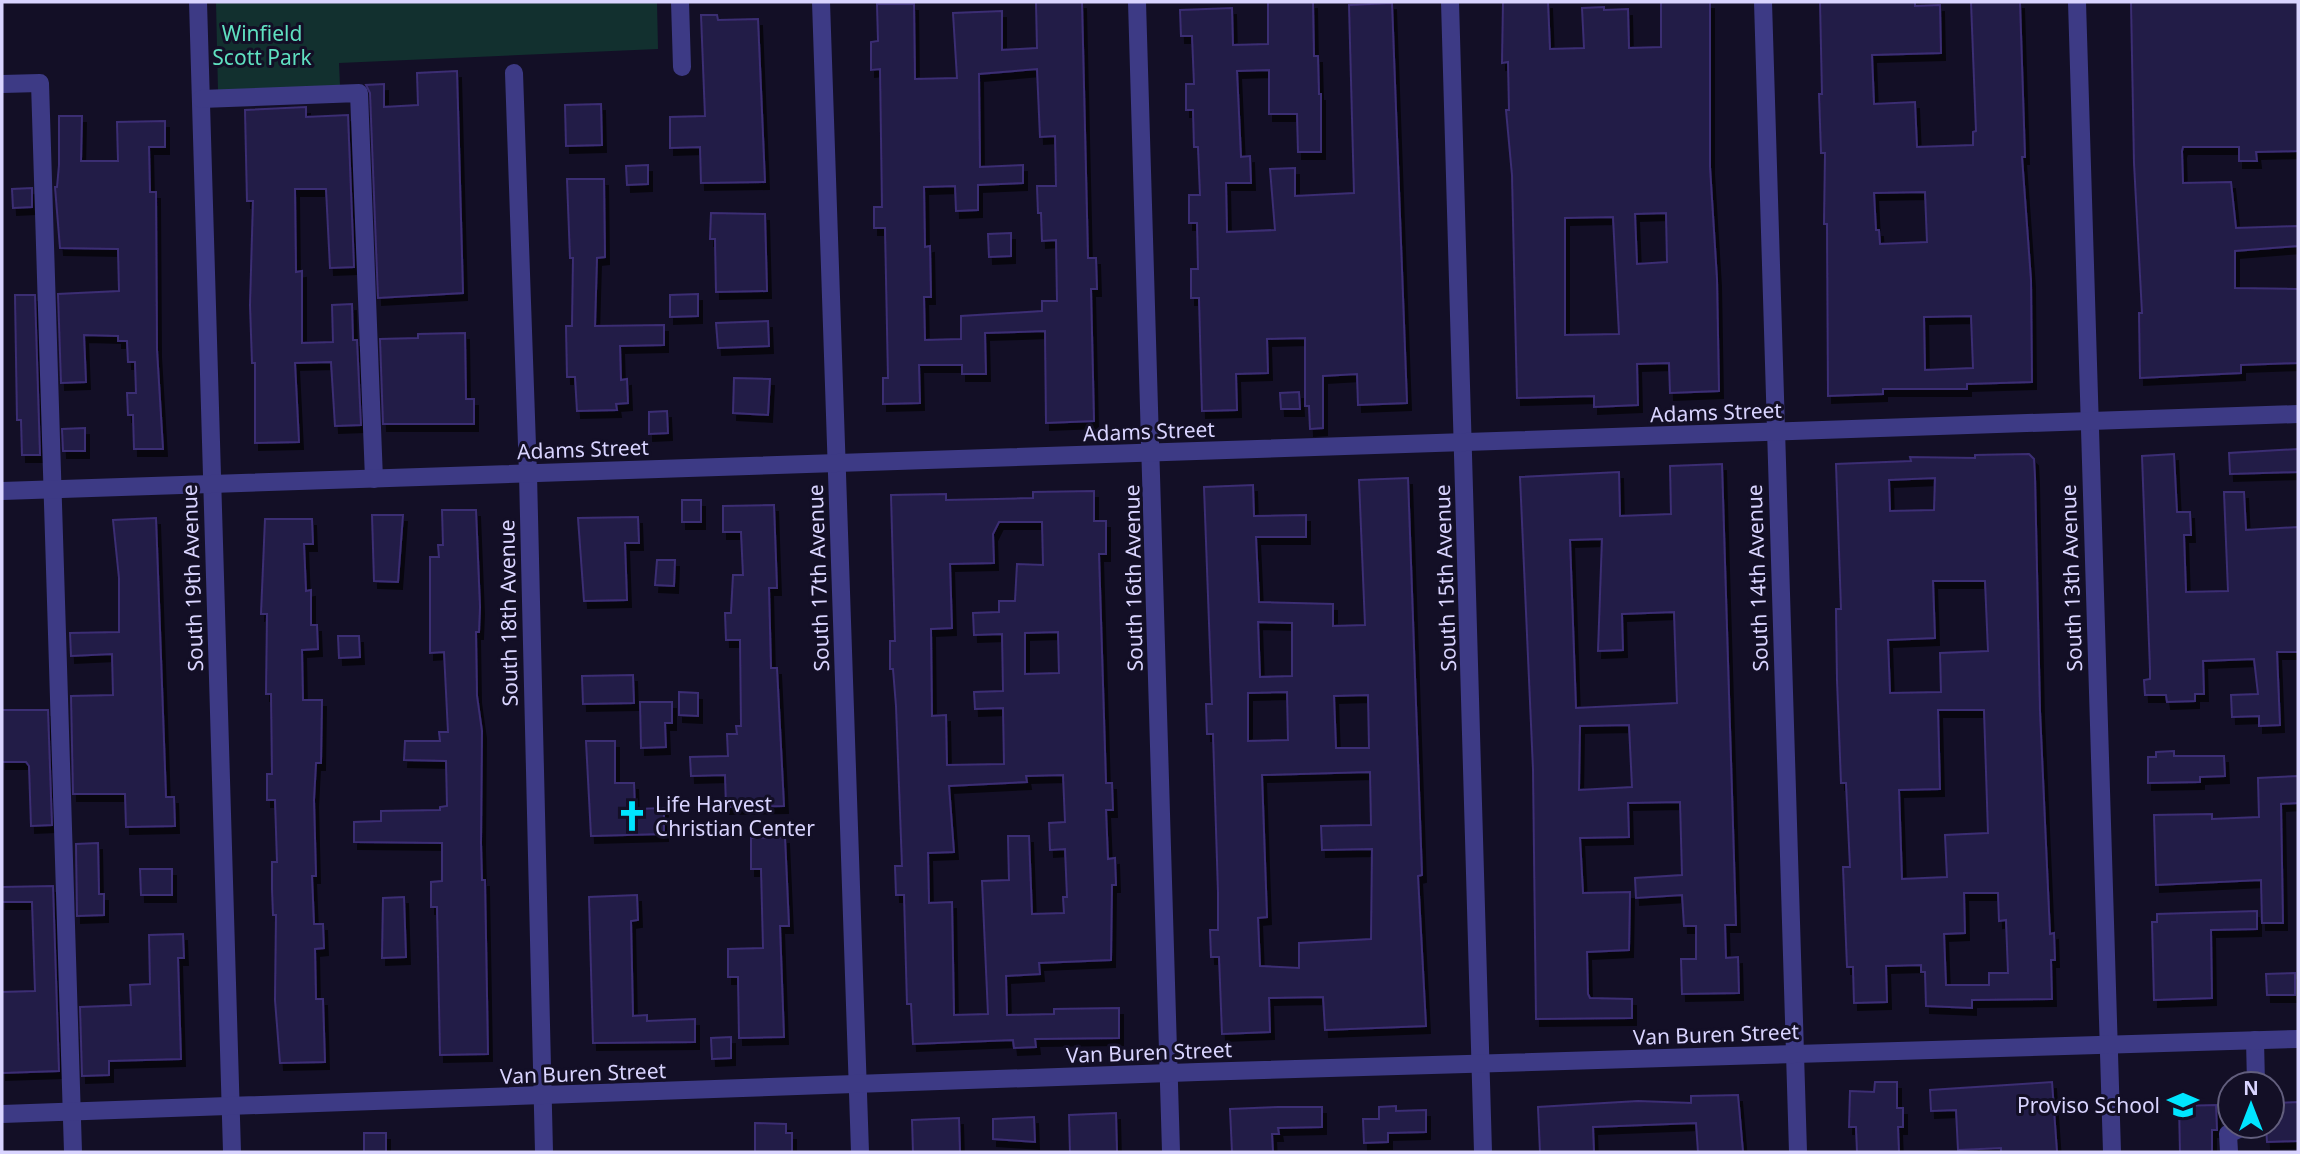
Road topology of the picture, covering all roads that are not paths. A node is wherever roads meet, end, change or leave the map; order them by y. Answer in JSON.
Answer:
{"nodes":[{"id":1,"x":198,"y":2,"type":"edge"},
{"id":2,"x":680,"y":2,"type":"edge"},
{"id":3,"x":821,"y":2,"type":"edge"},
{"id":4,"x":1137,"y":2,"type":"edge"},
{"id":5,"x":1450,"y":2,"type":"edge"},
{"id":6,"x":1763,"y":2,"type":"edge"},
{"id":7,"x":2077,"y":2,"type":"edge"},
{"id":8,"x":682,"y":68,"type":"dead end"},
{"id":9,"x":514,"y":73,"type":"dead end"},
{"id":10,"x":2,"y":84,"type":"edge"},
{"id":11,"x":201,"y":99,"type":"junction"},
{"id":12,"x":2298,"y":414,"type":"edge"},
{"id":13,"x":2088,"y":423,"type":"junction"},
{"id":14,"x":1774,"y":433,"type":"junction"},
{"id":15,"x":1464,"y":443,"type":"junction"},
{"id":16,"x":1152,"y":453,"type":"junction"},
{"id":17,"x":836,"y":464,"type":"junction"},
{"id":18,"x":528,"y":474,"type":"junction"},
{"id":19,"x":374,"y":479,"type":"junction"},
{"id":20,"x":212,"y":484,"type":"junction"},
{"id":21,"x":52,"y":489,"type":"junction"},
{"id":22,"x":2,"y":491,"type":"edge"},
{"id":23,"x":2298,"y":1039,"type":"edge"},
{"id":24,"x":2255,"y":1040,"type":"junction"},
{"id":25,"x":2109,"y":1045,"type":"junction"},
{"id":26,"x":1795,"y":1054,"type":"junction"},
{"id":27,"x":1480,"y":1064,"type":"junction"},
{"id":28,"x":2256,"y":1070,"type":"edge"},
{"id":29,"x":1168,"y":1073,"type":"junction"},
{"id":30,"x":858,"y":1086,"type":"junction"},
{"id":31,"x":543,"y":1097,"type":"junction"},
{"id":32,"x":231,"y":1107,"type":"junction"},
{"id":33,"x":72,"y":1112,"type":"junction"},
{"id":34,"x":2,"y":1114,"type":"edge"},
{"id":35,"x":73,"y":1152,"type":"edge"},
{"id":36,"x":232,"y":1152,"type":"edge"},
{"id":37,"x":544,"y":1152,"type":"edge"},
{"id":38,"x":860,"y":1152,"type":"edge"},
{"id":39,"x":1171,"y":1152,"type":"edge"},
{"id":40,"x":1483,"y":1152,"type":"edge"},
{"id":41,"x":1798,"y":1152,"type":"edge"},
{"id":42,"x":2112,"y":1152,"type":"edge"}],
"edges":[{"from":1,"to":11,"type":"street","name":"South 19th Avenue"},
{"from":2,"to":8,"type":"street"},
{"from":3,"to":17,"type":"street","name":"South 17th Avenue"},
{"from":4,"to":16,"type":"street","name":"South 16th Avenue"},
{"from":5,"to":15,"type":"street","name":"South 15th Avenue"},
{"from":6,"to":14,"type":"street","name":"South 14th Avenue"},
{"from":7,"to":13,"type":"street","name":"South 13th Avenue"},
{"from":9,"to":18,"type":"street","name":"South 18th Avenue"},
{"from":10,"to":21,"type":"street"},
{"from":11,"to":19,"type":"street"},
{"from":11,"to":20,"type":"street","name":"South 19th Avenue"},
{"from":12,"to":13,"type":"street","name":"Adams Street"},
{"from":13,"to":14,"type":"street","name":"Adams Street"},
{"from":13,"to":25,"type":"street","name":"South 13th Avenue"},
{"from":14,"to":15,"type":"street","name":"Adams Street"},
{"from":14,"to":26,"type":"street","name":"South 14th Avenue"},
{"from":15,"to":16,"type":"street","name":"Adams Street"},
{"from":15,"to":27,"type":"street","name":"South 15th Avenue"},
{"from":16,"to":17,"type":"street","name":"Adams Street"},
{"from":16,"to":29,"type":"street","name":"South 16th Avenue"},
{"from":17,"to":18,"type":"street","name":"Adams Street"},
{"from":17,"to":30,"type":"street","name":"South 17th Avenue"},
{"from":18,"to":19,"type":"street","name":"Adams Street"},
{"from":18,"to":31,"type":"street","name":"South 18th Avenue"},
{"from":19,"to":20,"type":"street","name":"Adams Street"},
{"from":20,"to":21,"type":"street","name":"Adams Street"},
{"from":20,"to":32,"type":"street","name":"South 19th Avenue"},
{"from":21,"to":22,"type":"street","name":"Adams Street"},
{"from":21,"to":33,"type":"street"},
{"from":23,"to":24,"type":"street","name":"Van Buren Street"},
{"from":24,"to":25,"type":"street","name":"Van Buren Street"},
{"from":24,"to":28,"type":"street"},
{"from":25,"to":26,"type":"street","name":"Van Buren Street"},
{"from":25,"to":42,"type":"street","name":"South 13th Avenue"},
{"from":26,"to":27,"type":"street","name":"Van Buren Street"},
{"from":26,"to":41,"type":"street","name":"South 14th Avenue"},
{"from":27,"to":29,"type":"street","name":"Van Buren Street"},
{"from":27,"to":40,"type":"street","name":"South 15th Avenue"},
{"from":29,"to":30,"type":"street","name":"Van Buren Street"},
{"from":29,"to":39,"type":"street","name":"South 16th Avenue"},
{"from":30,"to":31,"type":"street","name":"Van Buren Street"},
{"from":30,"to":38,"type":"street","name":"South 17th Avenue"},
{"from":31,"to":32,"type":"street","name":"Van Buren Street"},
{"from":31,"to":37,"type":"street","name":"South 18th Avenue"},
{"from":32,"to":33,"type":"street","name":"Van Buren Street"},
{"from":32,"to":36,"type":"street","name":"South 19th Avenue"},
{"from":33,"to":34,"type":"street","name":"Van Buren Street"},
{"from":33,"to":35,"type":"street"}]}
